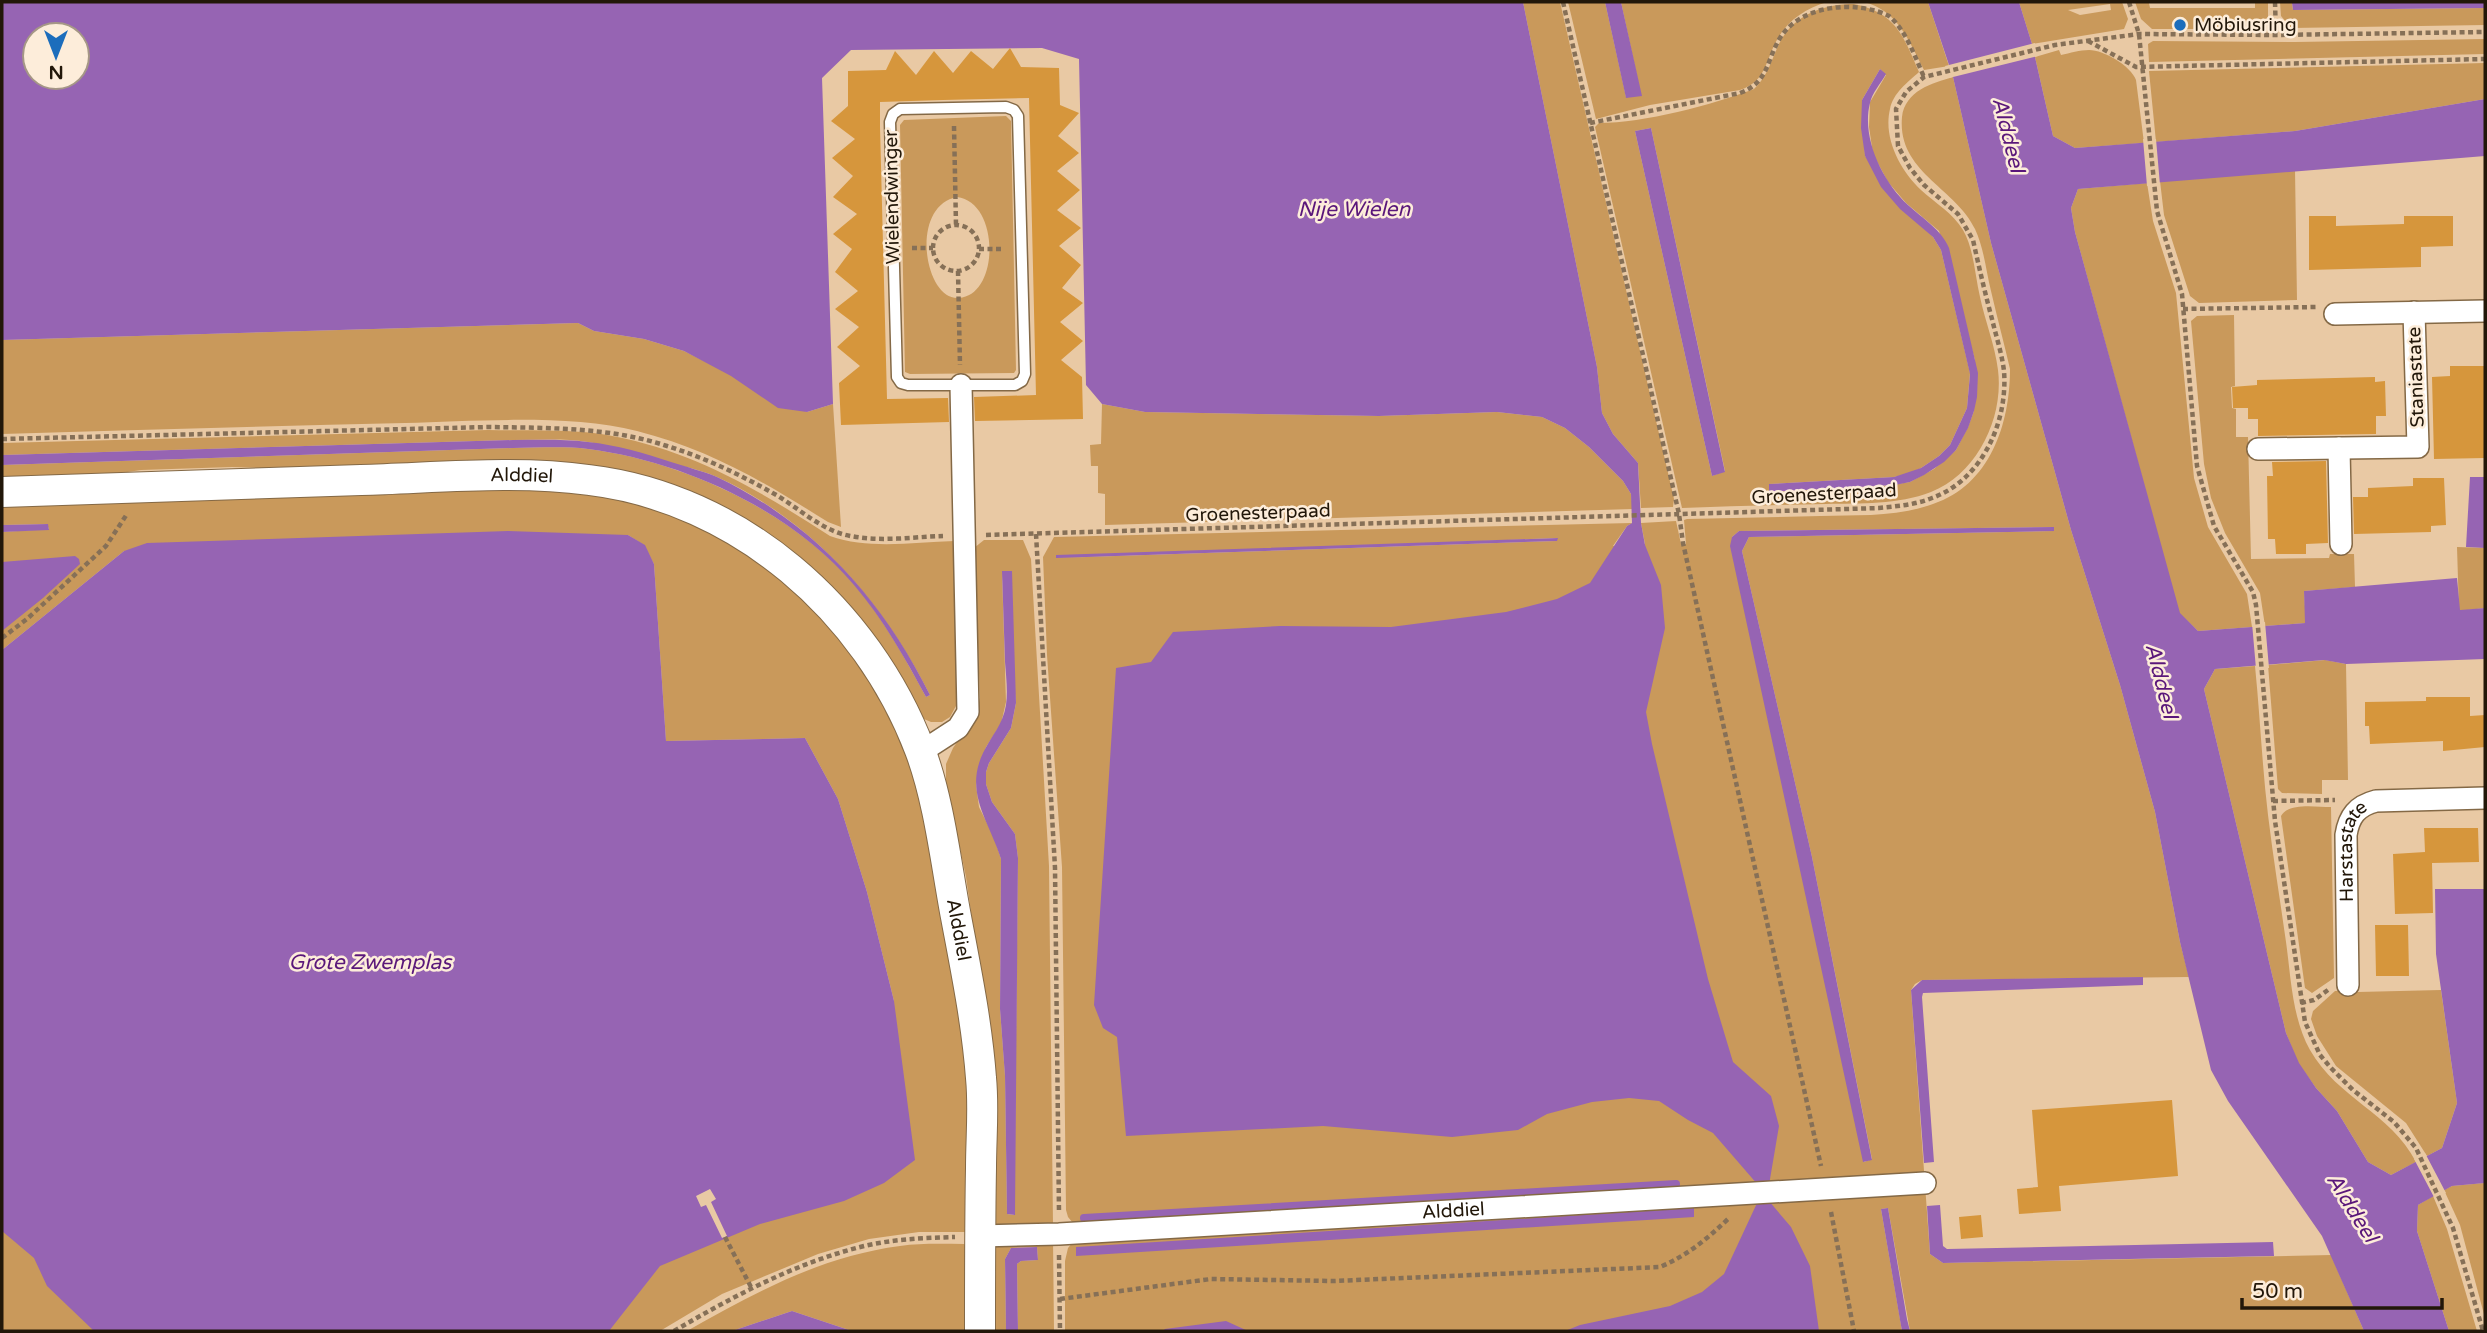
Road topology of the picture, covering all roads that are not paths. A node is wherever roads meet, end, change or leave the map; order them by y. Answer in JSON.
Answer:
{"nodes":[{"id":1,"x":2485,"y":311,"type":"edge"},
{"id":2,"x":2414,"y":312,"type":"junction"},
{"id":3,"x":2335,"y":314,"type":"road end"},
{"id":4,"x":961,"y":385,"type":"junction"},
{"id":5,"x":2339,"y":448,"type":"junction"},
{"id":6,"x":2258,"y":449,"type":"dead end"},
{"id":7,"x":2,"y":492,"type":"edge"},
{"id":8,"x":2341,"y":544,"type":"dead end"},
{"id":9,"x":921,"y":752,"type":"junction"},
{"id":10,"x":2485,"y":798,"type":"edge"},
{"id":11,"x":2348,"y":985,"type":"dead end"},
{"id":12,"x":1925,"y":1183,"type":"dead end"},
{"id":13,"x":980,"y":1236,"type":"junction"},
{"id":14,"x":980,"y":1331,"type":"edge"}],
"edges":[{"from":1,"to":2,"type":"street","name":"Staniastate"},
{"from":2,"to":3,"type":"street","name":"Staniastate"},
{"from":2,"to":5,"type":"street","name":"Staniastate"},
{"from":4,"to":4,"type":"lane","name":"Wielendwinger"},
{"from":4,"to":9,"type":"street"},
{"from":5,"to":6,"type":"street","name":"Staniastate"},
{"from":5,"to":8,"type":"street"},
{"from":7,"to":9,"type":"street","name":"Alddiel"},
{"from":9,"to":13,"type":"street","name":"Alddiel"},
{"from":10,"to":11,"type":"street","name":"Harstastate"},
{"from":12,"to":13,"type":"street","name":"Alddiel"},
{"from":13,"to":14,"type":"street","name":"Alddiel"}]}
